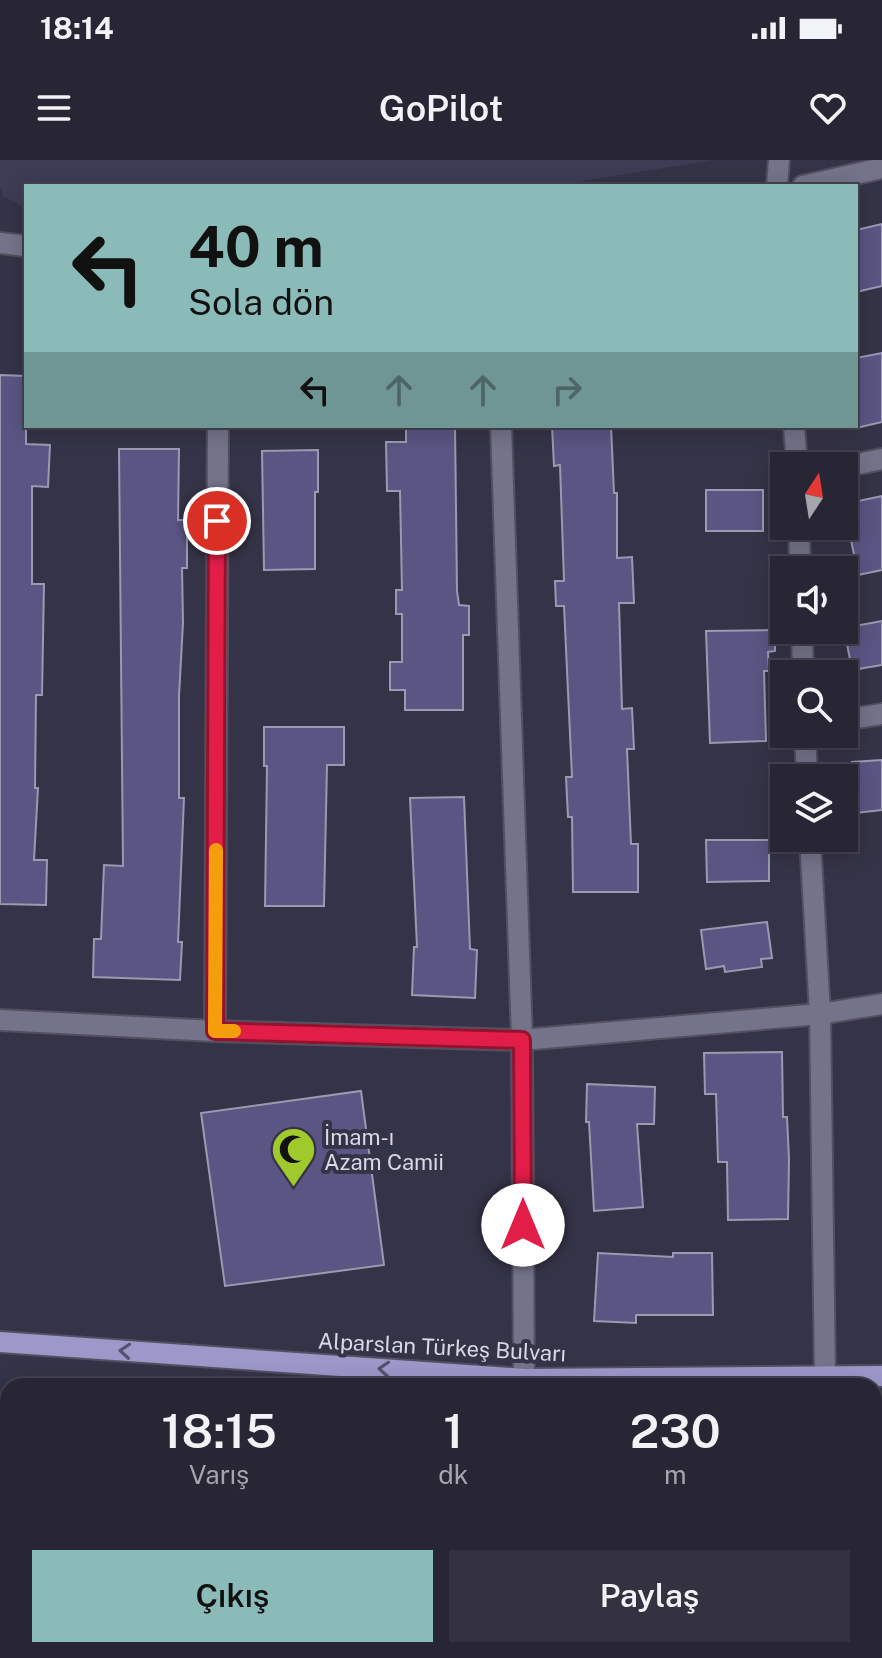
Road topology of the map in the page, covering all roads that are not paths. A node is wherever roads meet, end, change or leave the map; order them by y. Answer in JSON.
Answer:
{"nodes":[{"id":1,"x":779,"y":160,"type":"edge"},
{"id":2,"x":882,"y":168,"type":"edge"},
{"id":3,"x":777,"y":184,"type":"edge"},
{"id":4,"x":812,"y":184,"type":"edge"},
{"id":5,"x":0,"y":243,"type":"edge"},
{"id":6,"x":24,"y":246,"type":"edge"},
{"id":7,"x":218,"y":428,"type":"edge"},
{"id":8,"x":501,"y":428,"type":"edge"},
{"id":9,"x":794,"y":428,"type":"edge"},
{"id":10,"x":796,"y":452,"type":"edge"},
{"id":11,"x":882,"y":459,"type":"edge"},
{"id":12,"x":858,"y":464,"type":"edge"},
{"id":13,"x":882,"y":714,"type":"edge"},
{"id":14,"x":858,"y":718,"type":"edge"},
{"id":15,"x":811,"y":852,"type":"edge"},
{"id":16,"x":882,"y":1004,"type":"edge"},
{"id":17,"x":820,"y":1014,"type":"junction"},
{"id":18,"x":0,"y":1020,"type":"edge"},
{"id":19,"x":215,"y":1031,"type":"junction"},
{"id":20,"x":522,"y":1040,"type":"junction"},
{"id":21,"x":0,"y":1342,"type":"edge"},
{"id":22,"x":882,"y":1376,"type":"edge"},
{"id":23,"x":825,"y":1377,"type":"junction"},
{"id":24,"x":510,"y":1378,"type":"edge"},
{"id":25,"x":524,"y":1378,"type":"edge"},
{"id":26,"x":674,"y":1378,"type":"edge"}],
"edges":[{"from":1,"to":3,"type":"street"},
{"from":2,"to":4,"type":"street"},
{"from":5,"to":6,"type":"street"},
{"from":7,"to":19,"type":"street"},
{"from":8,"to":20,"type":"street"},
{"from":9,"to":10,"type":"street"},
{"from":11,"to":12,"type":"street"},
{"from":13,"to":14,"type":"street"},
{"from":15,"to":17,"type":"street"},
{"from":16,"to":17,"type":"street"},
{"from":17,"to":20,"type":"street"},
{"from":17,"to":23,"type":"street"},
{"from":18,"to":19,"type":"street"},
{"from":19,"to":20,"type":"street"},
{"from":20,"to":25,"type":"street"},
{"from":24,"to":21,"type":"main road","name":"Alparslan Türkeş Bulvarı","one_way":true},
{"from":22,"to":23,"type":"main road","name":"Alparslan Türkeş Bulvarı"},
{"from":23,"to":26,"type":"main road","name":"Alparslan Türkeş Bulvarı"}]}
